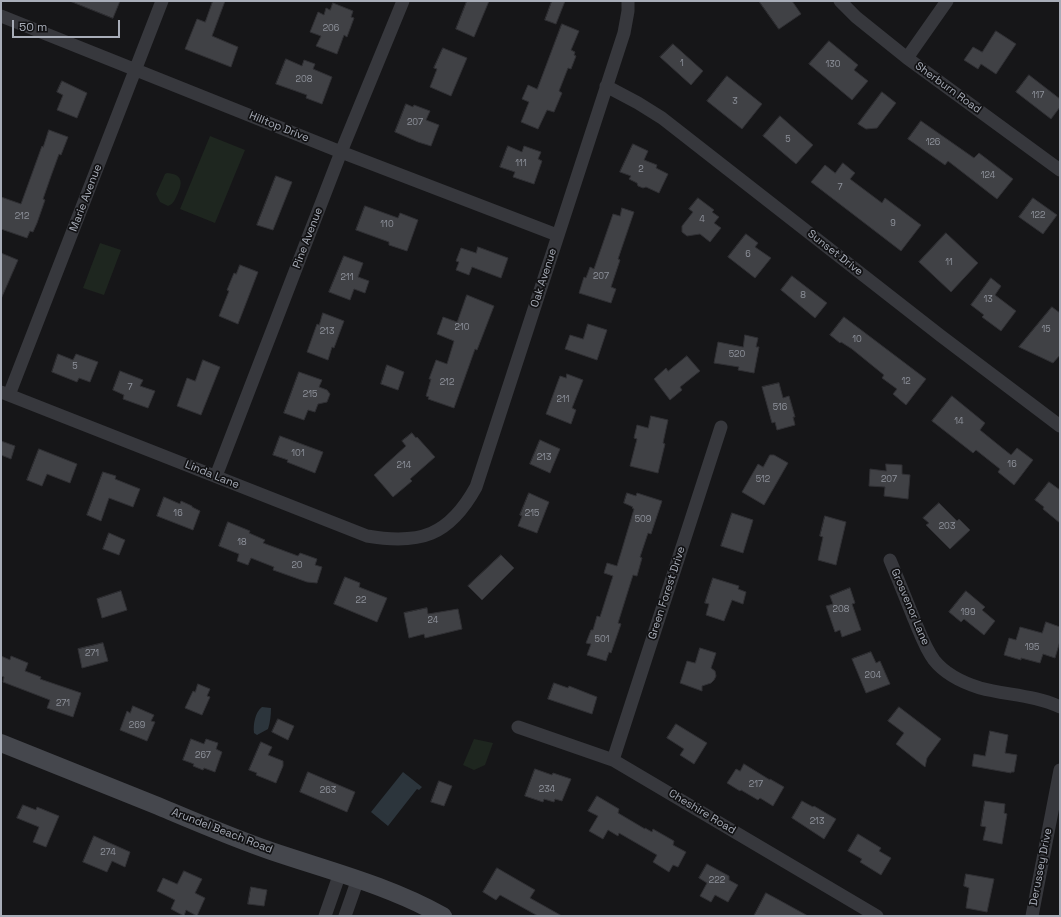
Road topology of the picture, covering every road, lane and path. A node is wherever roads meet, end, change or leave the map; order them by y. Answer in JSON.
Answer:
{"nodes":[{"id":1,"x":162,"y":1,"type":"edge"},
{"id":2,"x":403,"y":1,"type":"edge"},
{"id":3,"x":628,"y":1,"type":"edge"},
{"id":4,"x":840,"y":1,"type":"edge"},
{"id":5,"x":947,"y":1,"type":"edge"},
{"id":6,"x":1,"y":16,"type":"edge"},
{"id":7,"x":907,"y":58,"type":"junction"},
{"id":8,"x":136,"y":71,"type":"junction"},
{"id":9,"x":606,"y":86,"type":"junction"},
{"id":10,"x":341,"y":152,"type":"junction"},
{"id":11,"x":1060,"y":170,"type":"edge"},
{"id":12,"x":557,"y":235,"type":"junction"},
{"id":13,"x":5,"y":394,"type":"edge"},
{"id":14,"x":721,"y":426,"type":"dead end"},
{"id":15,"x":1060,"y":426,"type":"edge"},
{"id":16,"x":216,"y":476,"type":"junction"},
{"id":17,"x":427,"y":535,"type":"joint"},
{"id":18,"x":890,"y":560,"type":"dead end"},
{"id":19,"x":1060,"y":707,"type":"edge"},
{"id":20,"x":518,"y":727,"type":"dead end"},
{"id":21,"x":1,"y":743,"type":"edge"},
{"id":22,"x":613,"y":760,"type":"junction"},
{"id":23,"x":1060,"y":770,"type":"edge"},
{"id":24,"x":340,"y":872,"type":"junction"},
{"id":25,"x":358,"y":879,"type":"junction"},
{"id":26,"x":325,"y":916,"type":"edge"},
{"id":27,"x":346,"y":916,"type":"edge"},
{"id":28,"x":443,"y":916,"type":"edge"},
{"id":29,"x":877,"y":916,"type":"edge"},
{"id":30,"x":1032,"y":916,"type":"edge"}],
"edges":[{"from":1,"to":8,"type":"street","name":"Marie Avenue"},
{"from":2,"to":10,"type":"street","name":"Pine Avenue"},
{"from":3,"to":9,"type":"street","name":"Oak Avenue"},
{"from":4,"to":7,"type":"street","name":"Sherburn Road"},
{"from":5,"to":7,"type":"street"},
{"from":6,"to":8,"type":"street","name":"Hilltop Drive"},
{"from":7,"to":11,"type":"street","name":"Sherburn Road"},
{"from":8,"to":10,"type":"street","name":"Hilltop Drive"},
{"from":8,"to":13,"type":"street","name":"Marie Avenue"},
{"from":9,"to":12,"type":"street","name":"Oak Avenue"},
{"from":9,"to":15,"type":"street","name":"Sunset Drive"},
{"from":10,"to":12,"type":"street","name":"Hilltop Drive"},
{"from":10,"to":16,"type":"street","name":"Pine Avenue"},
{"from":12,"to":17,"type":"street","name":"Oak Avenue"},
{"from":13,"to":16,"type":"street","name":"Linda Lane"},
{"from":14,"to":22,"type":"street","name":"Green Forest Drive"},
{"from":16,"to":17,"type":"street","name":"Linda Lane"},
{"from":18,"to":19,"type":"street","name":"Grosvenor Lane"},
{"from":20,"to":22,"type":"street","name":"Cheshire Road"},
{"from":21,"to":24,"type":"street","name":"Arundel Beach Road"},
{"from":22,"to":29,"type":"street","name":"Cheshire Road"},
{"from":23,"to":30,"type":"street","name":"Derussey Drive"},
{"from":24,"to":25,"type":"street","name":"Arundel Beach Road"},
{"from":24,"to":26,"type":"street"},
{"from":25,"to":27,"type":"street"},
{"from":25,"to":28,"type":"street","name":"Arundel Beach Road"}]}
